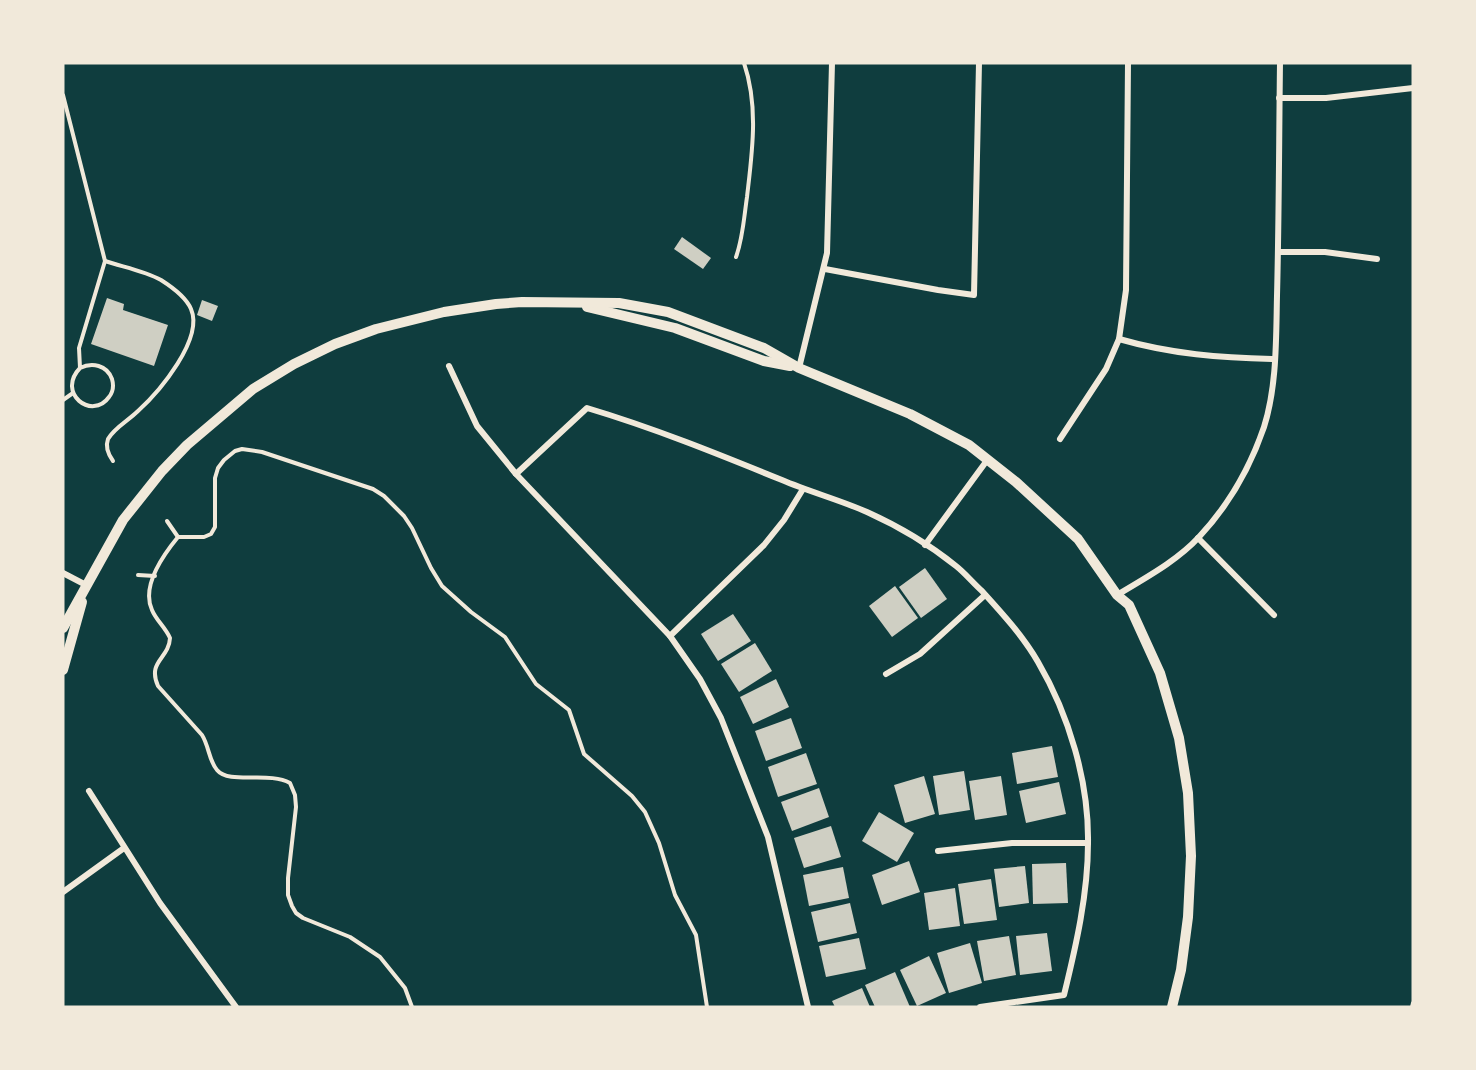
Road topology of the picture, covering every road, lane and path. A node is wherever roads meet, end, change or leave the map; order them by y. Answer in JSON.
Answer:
{"nodes":[{"id":1,"x":744,"y":63,"type":"edge"},
{"id":2,"x":832,"y":63,"type":"edge"},
{"id":3,"x":979,"y":63,"type":"edge"},
{"id":4,"x":1128,"y":63,"type":"edge"},
{"id":5,"x":1280,"y":63,"type":"edge"},
{"id":6,"x":1413,"y":88,"type":"edge"},
{"id":7,"x":63,"y":95,"type":"edge"},
{"id":8,"x":1279,"y":98,"type":"junction"},
{"id":9,"x":1278,"y":252,"type":"junction"},
{"id":10,"x":736,"y":257,"type":"dead end"},
{"id":11,"x":1377,"y":259,"type":"dead end"},
{"id":12,"x":105,"y":261,"type":"junction"},
{"id":13,"x":825,"y":269,"type":"junction"},
{"id":14,"x":1119,"y":339,"type":"junction"},
{"id":15,"x":1274,"y":359,"type":"junction"},
{"id":16,"x":449,"y":366,"type":"dead end"},
{"id":17,"x":80,"y":368,"type":"junction"},
{"id":18,"x":800,"y":368,"type":"junction"},
{"id":19,"x":73,"y":393,"type":"junction"},
{"id":20,"x":63,"y":400,"type":"edge"},
{"id":21,"x":1060,"y":439,"type":"dead end"},
{"id":22,"x":988,"y":459,"type":"junction"},
{"id":23,"x":112,"y":461,"type":"dead end"},
{"id":24,"x":516,"y":474,"type":"junction"},
{"id":25,"x":803,"y":489,"type":"junction"},
{"id":26,"x":167,"y":521,"type":"dead end"},
{"id":27,"x":178,"y":537,"type":"junction"},
{"id":28,"x":1198,"y":538,"type":"junction"},
{"id":29,"x":925,"y":545,"type":"junction"},
{"id":30,"x":63,"y":573,"type":"edge"},
{"id":31,"x":138,"y":575,"type":"dead end"},
{"id":32,"x":155,"y":576,"type":"junction"},
{"id":33,"x":86,"y":585,"type":"junction"},
{"id":34,"x":985,"y":595,"type":"junction"},
{"id":35,"x":1117,"y":595,"type":"junction"},
{"id":36,"x":1274,"y":615,"type":"dead end"},
{"id":37,"x":63,"y":628,"type":"edge"},
{"id":38,"x":670,"y":636,"type":"junction"},
{"id":39,"x":63,"y":670,"type":"edge"},
{"id":40,"x":886,"y":674,"type":"dead end"},
{"id":41,"x":89,"y":791,"type":"dead end"},
{"id":42,"x":1089,"y":843,"type":"junction"},
{"id":43,"x":124,"y":848,"type":"junction"},
{"id":44,"x":938,"y":851,"type":"dead end"},
{"id":45,"x":63,"y":892,"type":"edge"},
{"id":46,"x":236,"y":1007,"type":"edge"},
{"id":47,"x":412,"y":1007,"type":"edge"},
{"id":48,"x":707,"y":1007,"type":"edge"},
{"id":49,"x":808,"y":1007,"type":"edge"},
{"id":50,"x":980,"y":1007,"type":"edge"},
{"id":51,"x":1172,"y":1007,"type":"edge"}],
"edges":[{"from":1,"to":10,"type":"lane"},
{"from":2,"to":13,"type":"street"},
{"from":3,"to":13,"type":"street"},
{"from":4,"to":14,"type":"street"},
{"from":5,"to":8,"type":"street"},
{"from":6,"to":8,"type":"street"},
{"from":7,"to":12,"type":"lane"},
{"from":8,"to":9,"type":"street"},
{"from":9,"to":11,"type":"street"},
{"from":9,"to":15,"type":"street"},
{"from":12,"to":17,"type":"lane"},
{"from":12,"to":23,"type":"lane"},
{"from":13,"to":18,"type":"street"},
{"from":14,"to":15,"type":"street"},
{"from":14,"to":21,"type":"street"},
{"from":15,"to":28,"type":"street"},
{"from":16,"to":24,"type":"street"},
{"from":17,"to":19,"type":"lane"},
{"from":17,"to":19,"type":"lane"},
{"from":18,"to":22,"type":"street"},
{"from":18,"to":33,"type":"street"},
{"from":19,"to":20,"type":"lane"},
{"from":22,"to":29,"type":"street"},
{"from":22,"to":35,"type":"street"},
{"from":24,"to":25,"type":"street"},
{"from":24,"to":38,"type":"street"},
{"from":25,"to":29,"type":"street"},
{"from":25,"to":38,"type":"street"},
{"from":26,"to":27,"type":"lane"},
{"from":27,"to":32,"type":"lane"},
{"from":27,"to":48,"type":"lane"},
{"from":28,"to":35,"type":"street"},
{"from":28,"to":36,"type":"street"},
{"from":29,"to":34,"type":"street"},
{"from":30,"to":33,"type":"street"},
{"from":31,"to":32,"type":"lane"},
{"from":32,"to":47,"type":"lane"},
{"from":33,"to":37,"type":"street"},
{"from":33,"to":39,"type":"street"},
{"from":34,"to":40,"type":"street"},
{"from":34,"to":42,"type":"street"},
{"from":35,"to":51,"type":"street"},
{"from":38,"to":49,"type":"street"},
{"from":41,"to":43,"type":"street"},
{"from":42,"to":44,"type":"street"},
{"from":42,"to":50,"type":"street"},
{"from":43,"to":45,"type":"street"},
{"from":43,"to":46,"type":"street"}]}
